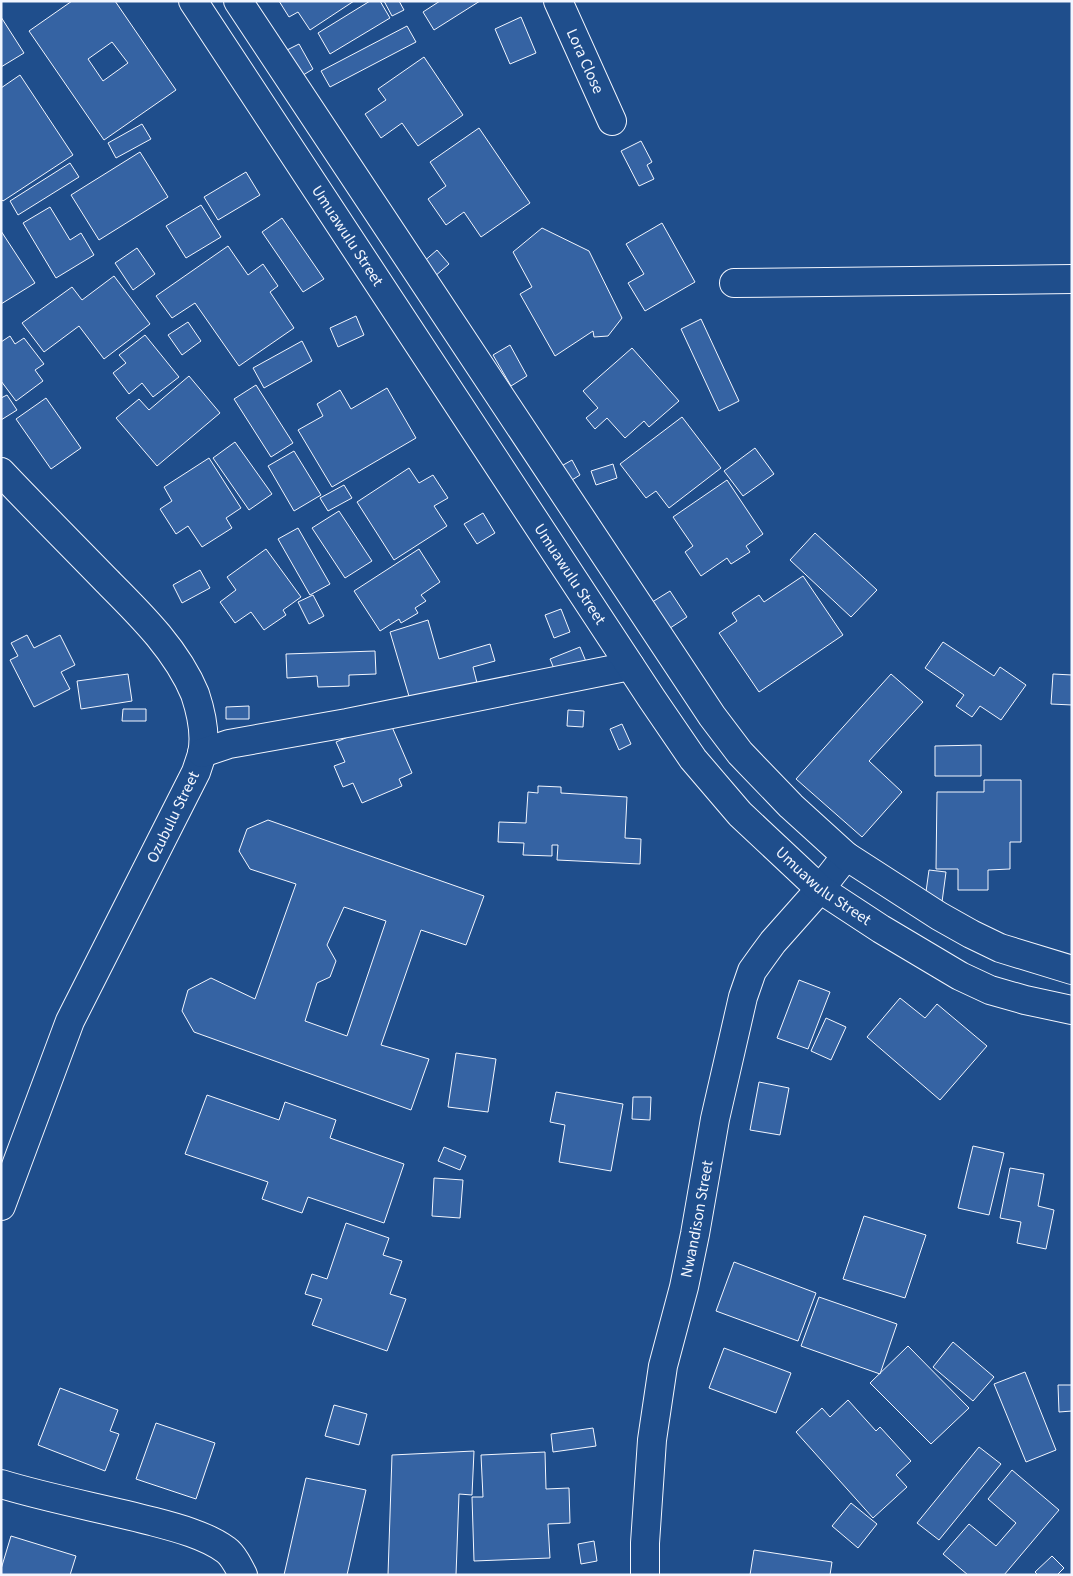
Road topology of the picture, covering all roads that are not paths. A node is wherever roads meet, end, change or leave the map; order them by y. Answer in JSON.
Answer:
{"nodes":[{"id":1,"x":193,"y":1,"type":"edge"},
{"id":2,"x":238,"y":1,"type":"edge"},
{"id":3,"x":558,"y":1,"type":"edge"},
{"id":4,"x":612,"y":121,"type":"dead end"},
{"id":5,"x":1072,"y":279,"type":"edge"},
{"id":6,"x":734,"y":283,"type":"dead end"},
{"id":7,"x":1,"y":472,"type":"edge"},
{"id":8,"x":630,"y":666,"type":"junction"},
{"id":9,"x":202,"y":753,"type":"junction"},
{"id":10,"x":846,"y":856,"type":"junction"},
{"id":11,"x":820,"y":889,"type":"junction"},
{"id":12,"x":1072,"y":970,"type":"edge"},
{"id":13,"x":1072,"y":1010,"type":"edge"},
{"id":14,"x":1,"y":1206,"type":"edge"},
{"id":15,"x":1,"y":1484,"type":"edge"},
{"id":16,"x":243,"y":1575,"type":"edge"},
{"id":17,"x":646,"y":1575,"type":"edge"}],
"edges":[{"from":1,"to":8,"type":"street","name":"Umuawulu Street"},
{"from":2,"to":10,"type":"street"},
{"from":3,"to":4,"type":"street","name":"Lora Close"},
{"from":5,"to":6,"type":"street"},
{"from":7,"to":9,"type":"street","name":"Ozubulu Street"},
{"from":8,"to":9,"type":"street"},
{"from":8,"to":11,"type":"street","name":"Umuawulu Street"},
{"from":9,"to":14,"type":"street","name":"Ozubulu Street"},
{"from":10,"to":11,"type":"street","name":"Nwandison Street"},
{"from":10,"to":12,"type":"street"},
{"from":11,"to":13,"type":"street","name":"Umuawulu Street"},
{"from":11,"to":17,"type":"street","name":"Nwandison Street"},
{"from":15,"to":16,"type":"street"}]}
